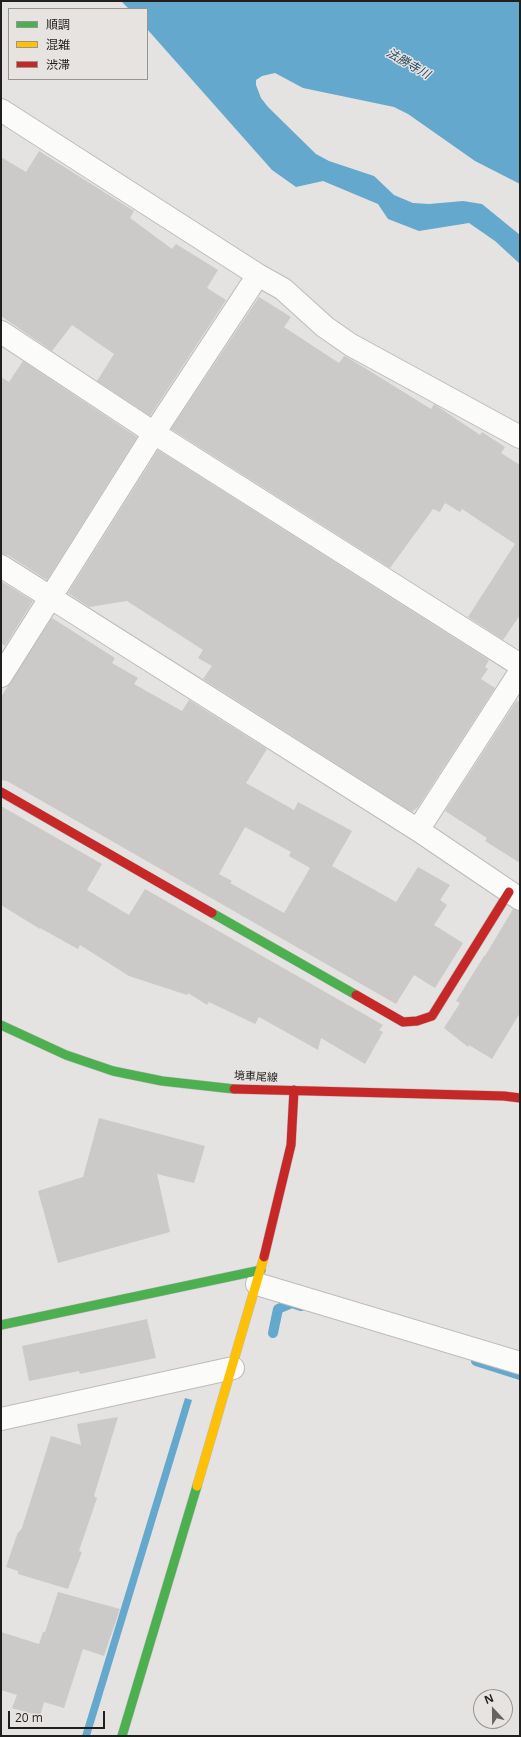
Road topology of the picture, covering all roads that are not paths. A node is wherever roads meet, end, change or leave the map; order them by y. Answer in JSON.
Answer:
{"nodes":[{"id":1,"x":1,"y":110,"type":"edge"},
{"id":2,"x":258,"y":275,"type":"junction"},
{"id":3,"x":1,"y":332,"type":"edge"},
{"id":4,"x":154,"y":433,"type":"junction"},
{"id":5,"x":520,"y":437,"type":"edge"},
{"id":6,"x":1,"y":566,"type":"edge"},
{"id":7,"x":51,"y":598,"type":"junction"},
{"id":8,"x":520,"y":665,"type":"edge"},
{"id":9,"x":520,"y":672,"type":"edge"},
{"id":10,"x":1,"y":676,"type":"edge"},
{"id":11,"x":1,"y":792,"type":"edge"},
{"id":12,"x":418,"y":830,"type":"junction"},
{"id":13,"x":515,"y":895,"type":"edge"},
{"id":14,"x":1,"y":1025,"type":"edge"},
{"id":15,"x":294,"y":1090,"type":"junction"},
{"id":16,"x":520,"y":1098,"type":"edge"},
{"id":17,"x":259,"y":1277,"type":"junction"},
{"id":18,"x":1,"y":1325,"type":"edge"},
{"id":19,"x":520,"y":1363,"type":"edge"},
{"id":20,"x":233,"y":1368,"type":"junction"},
{"id":21,"x":1,"y":1419,"type":"edge"},
{"id":22,"x":122,"y":1736,"type":"edge"}],
"edges":[{"from":1,"to":2,"type":"street"},
{"from":2,"to":4,"type":"street"},
{"from":2,"to":5,"type":"street"},
{"from":3,"to":4,"type":"street"},
{"from":4,"to":7,"type":"street"},
{"from":4,"to":8,"type":"street"},
{"from":6,"to":7,"type":"street"},
{"from":7,"to":10,"type":"street"},
{"from":7,"to":12,"type":"street"},
{"from":9,"to":12,"type":"street"},
{"from":11,"to":13,"type":"street"},
{"from":12,"to":13,"type":"street"},
{"from":14,"to":15,"type":"street","name":"境車尾線"},
{"from":15,"to":16,"type":"street","name":"境車尾線"},
{"from":15,"to":17,"type":"street"},
{"from":17,"to":18,"type":"street"},
{"from":17,"to":19,"type":"street"},
{"from":17,"to":20,"type":"street"},
{"from":20,"to":21,"type":"street"},
{"from":20,"to":22,"type":"street"}]}
